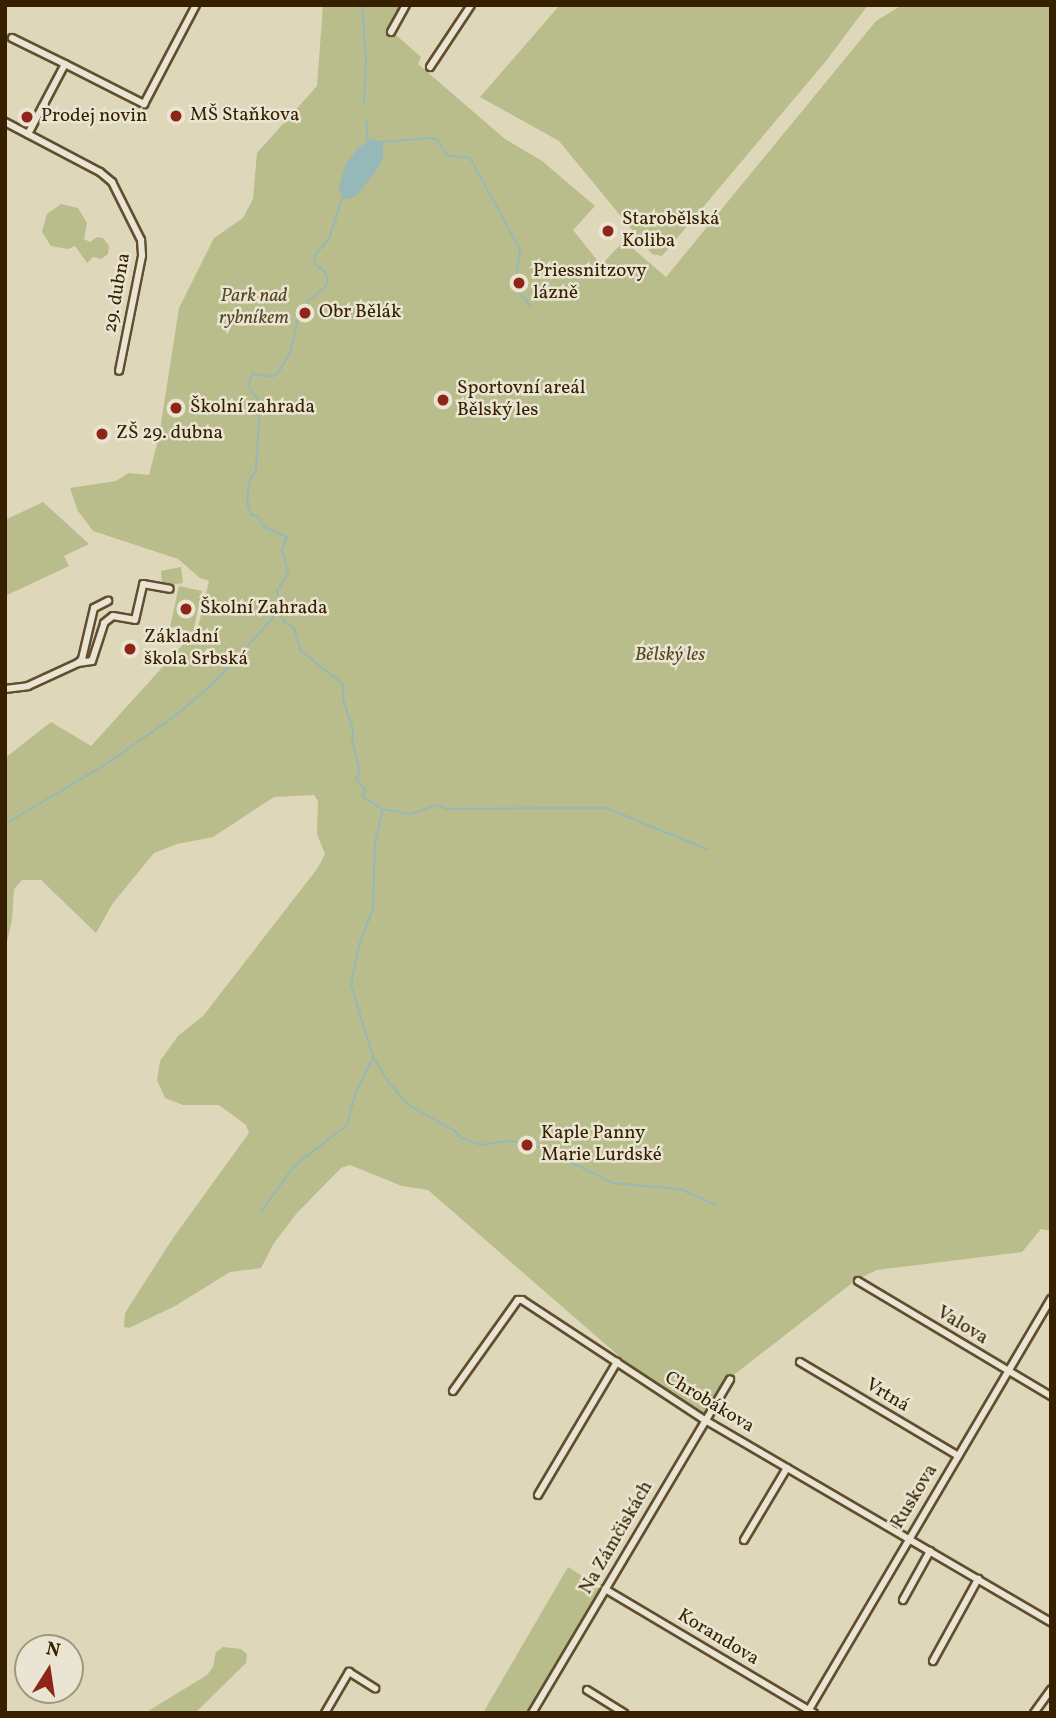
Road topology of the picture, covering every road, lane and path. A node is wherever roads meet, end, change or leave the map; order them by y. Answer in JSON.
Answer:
{"nodes":[{"id":1,"x":196,"y":5,"type":"edge"},
{"id":2,"x":406,"y":5,"type":"edge"},
{"id":3,"x":471,"y":5,"type":"edge"},
{"id":4,"x":391,"y":32,"type":"dead end"},
{"id":5,"x":12,"y":38,"type":"dead end"},
{"id":6,"x":65,"y":64,"type":"junction"},
{"id":7,"x":429,"y":67,"type":"dead end"},
{"id":8,"x":5,"y":122,"type":"edge"},
{"id":9,"x":28,"y":134,"type":"junction"},
{"id":10,"x":119,"y":370,"type":"dead end"},
{"id":11,"x":170,"y":589,"type":"dead end"},
{"id":12,"x":108,"y":601,"type":"dead end"},
{"id":13,"x":78,"y":663,"type":"junction"},
{"id":14,"x":5,"y":689,"type":"edge"},
{"id":15,"x":858,"y":1281,"type":"dead end"},
{"id":16,"x":1051,"y":1298,"type":"edge"},
{"id":17,"x":617,"y":1362,"type":"junction"},
{"id":18,"x":800,"y":1362,"type":"dead end"},
{"id":19,"x":1007,"y":1371,"type":"junction"},
{"id":20,"x":730,"y":1379,"type":"dead end"},
{"id":21,"x":453,"y":1391,"type":"dead end"},
{"id":22,"x":1051,"y":1396,"type":"edge"},
{"id":23,"x":705,"y":1420,"type":"junction"},
{"id":24,"x":958,"y":1456,"type":"junction"},
{"id":25,"x":787,"y":1468,"type":"junction"},
{"id":26,"x":538,"y":1495,"type":"dead end"},
{"id":27,"x":908,"y":1539,"type":"junction"},
{"id":28,"x":744,"y":1540,"type":"dead end"},
{"id":29,"x":930,"y":1551,"type":"junction"},
{"id":30,"x":978,"y":1579,"type":"junction"},
{"id":31,"x":606,"y":1589,"type":"junction"},
{"id":32,"x":903,"y":1600,"type":"dead end"},
{"id":33,"x":1051,"y":1622,"type":"edge"},
{"id":34,"x":933,"y":1661,"type":"dead end"},
{"id":35,"x":374,"y":1676,"type":"dead end"},
{"id":36,"x":1051,"y":1689,"type":"edge"},
{"id":37,"x":587,"y":1690,"type":"dead end"},
{"id":38,"x":810,"y":1712,"type":"edge"},
{"id":39,"x":325,"y":1713,"type":"edge"},
{"id":40,"x":532,"y":1713,"type":"edge"},
{"id":41,"x":624,"y":1713,"type":"edge"},
{"id":42,"x":1034,"y":1713,"type":"edge"}],
"edges":[{"from":1,"to":6,"type":"street"},
{"from":2,"to":4,"type":"street"},
{"from":3,"to":7,"type":"street"},
{"from":5,"to":6,"type":"street"},
{"from":6,"to":9,"type":"street"},
{"from":8,"to":9,"type":"street","name":"29. dubna"},
{"from":9,"to":10,"type":"street","name":"29. dubna"},
{"from":11,"to":13,"type":"street"},
{"from":12,"to":13,"type":"street"},
{"from":13,"to":14,"type":"street"},
{"from":15,"to":19,"type":"street","name":"Valova"},
{"from":16,"to":19,"type":"street","name":"Ruskova"},
{"from":17,"to":21,"type":"street","name":"Chrobákova"},
{"from":17,"to":23,"type":"street","name":"Chrobákova"},
{"from":17,"to":26,"type":"street"},
{"from":18,"to":24,"type":"street","name":"Vrtná"},
{"from":19,"to":22,"type":"street","name":"Valova"},
{"from":19,"to":24,"type":"street","name":"Ruskova"},
{"from":20,"to":23,"type":"street","name":"Na Zámčiskách"},
{"from":23,"to":25,"type":"street","name":"Chrobákova"},
{"from":23,"to":31,"type":"street","name":"Na Zámčiskách"},
{"from":24,"to":27,"type":"street","name":"Ruskova"},
{"from":25,"to":27,"type":"street","name":"Chrobákova"},
{"from":25,"to":28,"type":"street"},
{"from":27,"to":29,"type":"street","name":"Chrobákova"},
{"from":27,"to":38,"type":"street","name":"Ruskova"},
{"from":29,"to":30,"type":"street","name":"Chrobákova"},
{"from":29,"to":32,"type":"street"},
{"from":30,"to":33,"type":"street","name":"Chrobákova"},
{"from":30,"to":34,"type":"street"},
{"from":31,"to":38,"type":"street","name":"Korandova"},
{"from":31,"to":40,"type":"street","name":"Na Zámčiskách"},
{"from":35,"to":39,"type":"street"},
{"from":36,"to":42,"type":"street"},
{"from":37,"to":41,"type":"street"}]}
